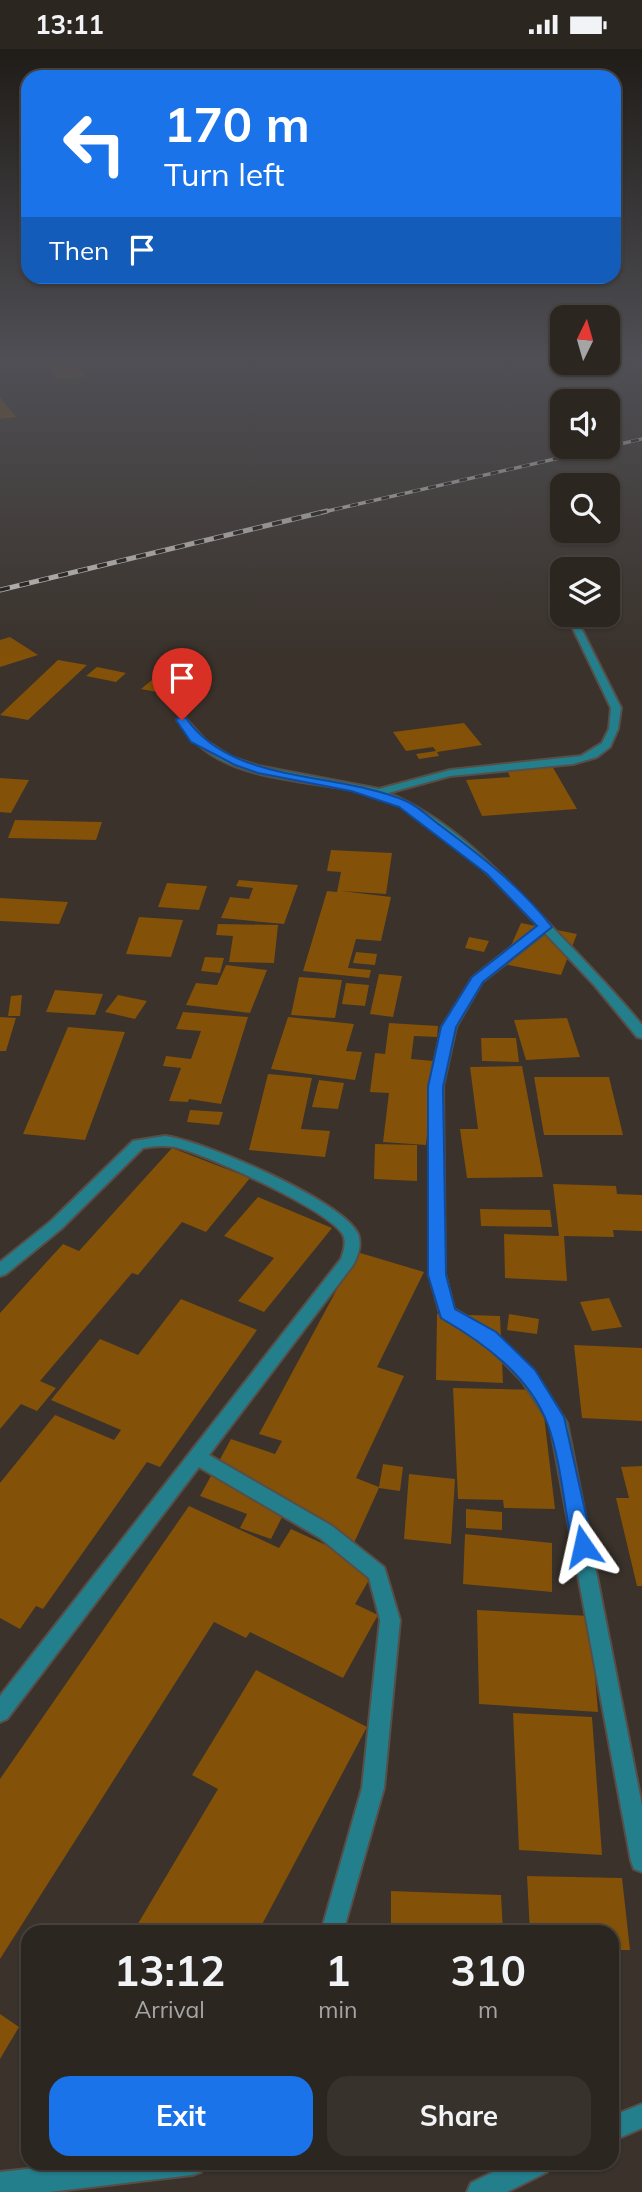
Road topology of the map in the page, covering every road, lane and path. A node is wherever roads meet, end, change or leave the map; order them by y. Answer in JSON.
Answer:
{"nodes":[{"id":1,"x":576,"y":627,"type":"edge"},
{"id":2,"x":182,"y":720,"type":"dead end"},
{"id":3,"x":375,"y":794,"type":"junction"},
{"id":4,"x":545,"y":927,"type":"junction"},
{"id":5,"x":642,"y":1034,"type":"edge"},
{"id":6,"x":0,"y":1270,"type":"edge"},
{"id":7,"x":197,"y":1457,"type":"junction"},
{"id":8,"x":0,"y":1712,"type":"edge"},
{"id":9,"x":642,"y":1861,"type":"edge"},
{"id":10,"x":334,"y":1925,"type":"edge"},
{"id":11,"x":642,"y":2116,"type":"edge"},
{"id":12,"x":619,"y":2126,"type":"edge"},
{"id":13,"x":131,"y":2170,"type":"edge"},
{"id":14,"x":524,"y":2170,"type":"edge"},
{"id":15,"x":0,"y":2185,"type":"edge"},
{"id":16,"x":480,"y":2192,"type":"edge"}],
"edges":[{"from":1,"to":3,"type":"street"},
{"from":2,"to":3,"type":"street"},
{"from":3,"to":4,"type":"street"},
{"from":4,"to":5,"type":"street"},
{"from":4,"to":9,"type":"street"},
{"from":6,"to":7,"type":"street"},
{"from":7,"to":8,"type":"street"},
{"from":7,"to":10,"type":"street"},
{"from":11,"to":12,"type":"street"},
{"from":13,"to":15,"type":"street"},
{"from":14,"to":16,"type":"street"}]}
